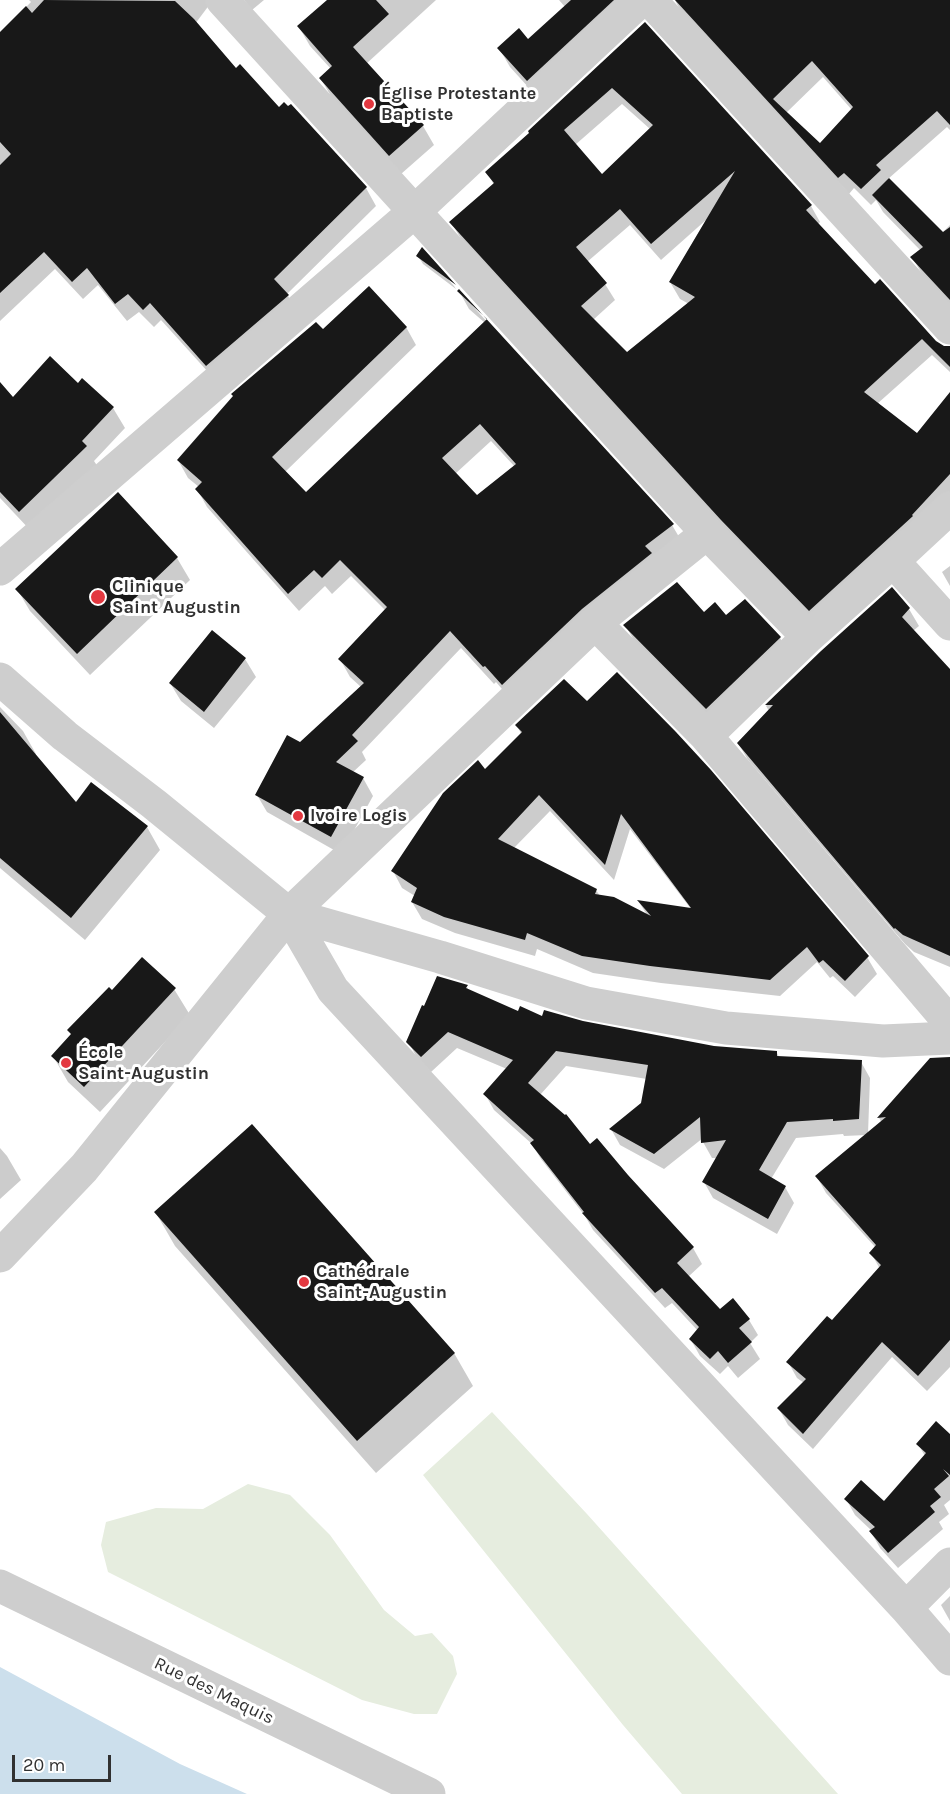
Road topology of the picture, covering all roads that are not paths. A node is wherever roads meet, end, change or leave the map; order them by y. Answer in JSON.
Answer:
{"nodes":[{"id":1,"x":222,"y":0,"type":"edge"},
{"id":2,"x":641,"y":0,"type":"edge"},
{"id":3,"x":650,"y":0,"type":"edge"},
{"id":4,"x":415,"y":211,"type":"junction"},
{"id":5,"x":950,"y":328,"type":"edge"},
{"id":6,"x":950,"y":508,"type":"edge"},
{"id":7,"x":706,"y":533,"type":"junction"},
{"id":8,"x":893,"y":561,"type":"junction"},
{"id":9,"x":0,"y":569,"type":"edge"},
{"id":10,"x":595,"y":623,"type":"junction"},
{"id":11,"x":950,"y":624,"type":"edge"},
{"id":12,"x":808,"y":637,"type":"junction"},
{"id":13,"x":0,"y":679,"type":"edge"},
{"id":14,"x":706,"y":736,"type":"junction"},
{"id":15,"x":289,"y":914,"type":"junction"},
{"id":16,"x":950,"y":1023,"type":"edge"},
{"id":17,"x":950,"y":1038,"type":"edge"},
{"id":18,"x":0,"y":1256,"type":"edge"},
{"id":19,"x":950,"y":1564,"type":"edge"},
{"id":20,"x":0,"y":1586,"type":"edge"},
{"id":21,"x":906,"y":1608,"type":"junction"},
{"id":22,"x":950,"y":1659,"type":"edge"},
{"id":23,"x":429,"y":1794,"type":"edge"}],
"edges":[{"from":1,"to":4,"type":"street"},
{"from":2,"to":4,"type":"street"},
{"from":3,"to":5,"type":"street"},
{"from":4,"to":7,"type":"street"},
{"from":4,"to":9,"type":"street"},
{"from":6,"to":8,"type":"street"},
{"from":7,"to":10,"type":"street"},
{"from":7,"to":12,"type":"street"},
{"from":8,"to":11,"type":"street"},
{"from":8,"to":12,"type":"street"},
{"from":10,"to":14,"type":"street"},
{"from":10,"to":15,"type":"street"},
{"from":12,"to":14,"type":"street"},
{"from":13,"to":15,"type":"street"},
{"from":14,"to":16,"type":"street"},
{"from":15,"to":17,"type":"street"},
{"from":15,"to":18,"type":"street"},
{"from":15,"to":21,"type":"street"},
{"from":19,"to":21,"type":"street"},
{"from":20,"to":23,"type":"street","name":"Rue des Maquis"},
{"from":21,"to":22,"type":"street"}]}
